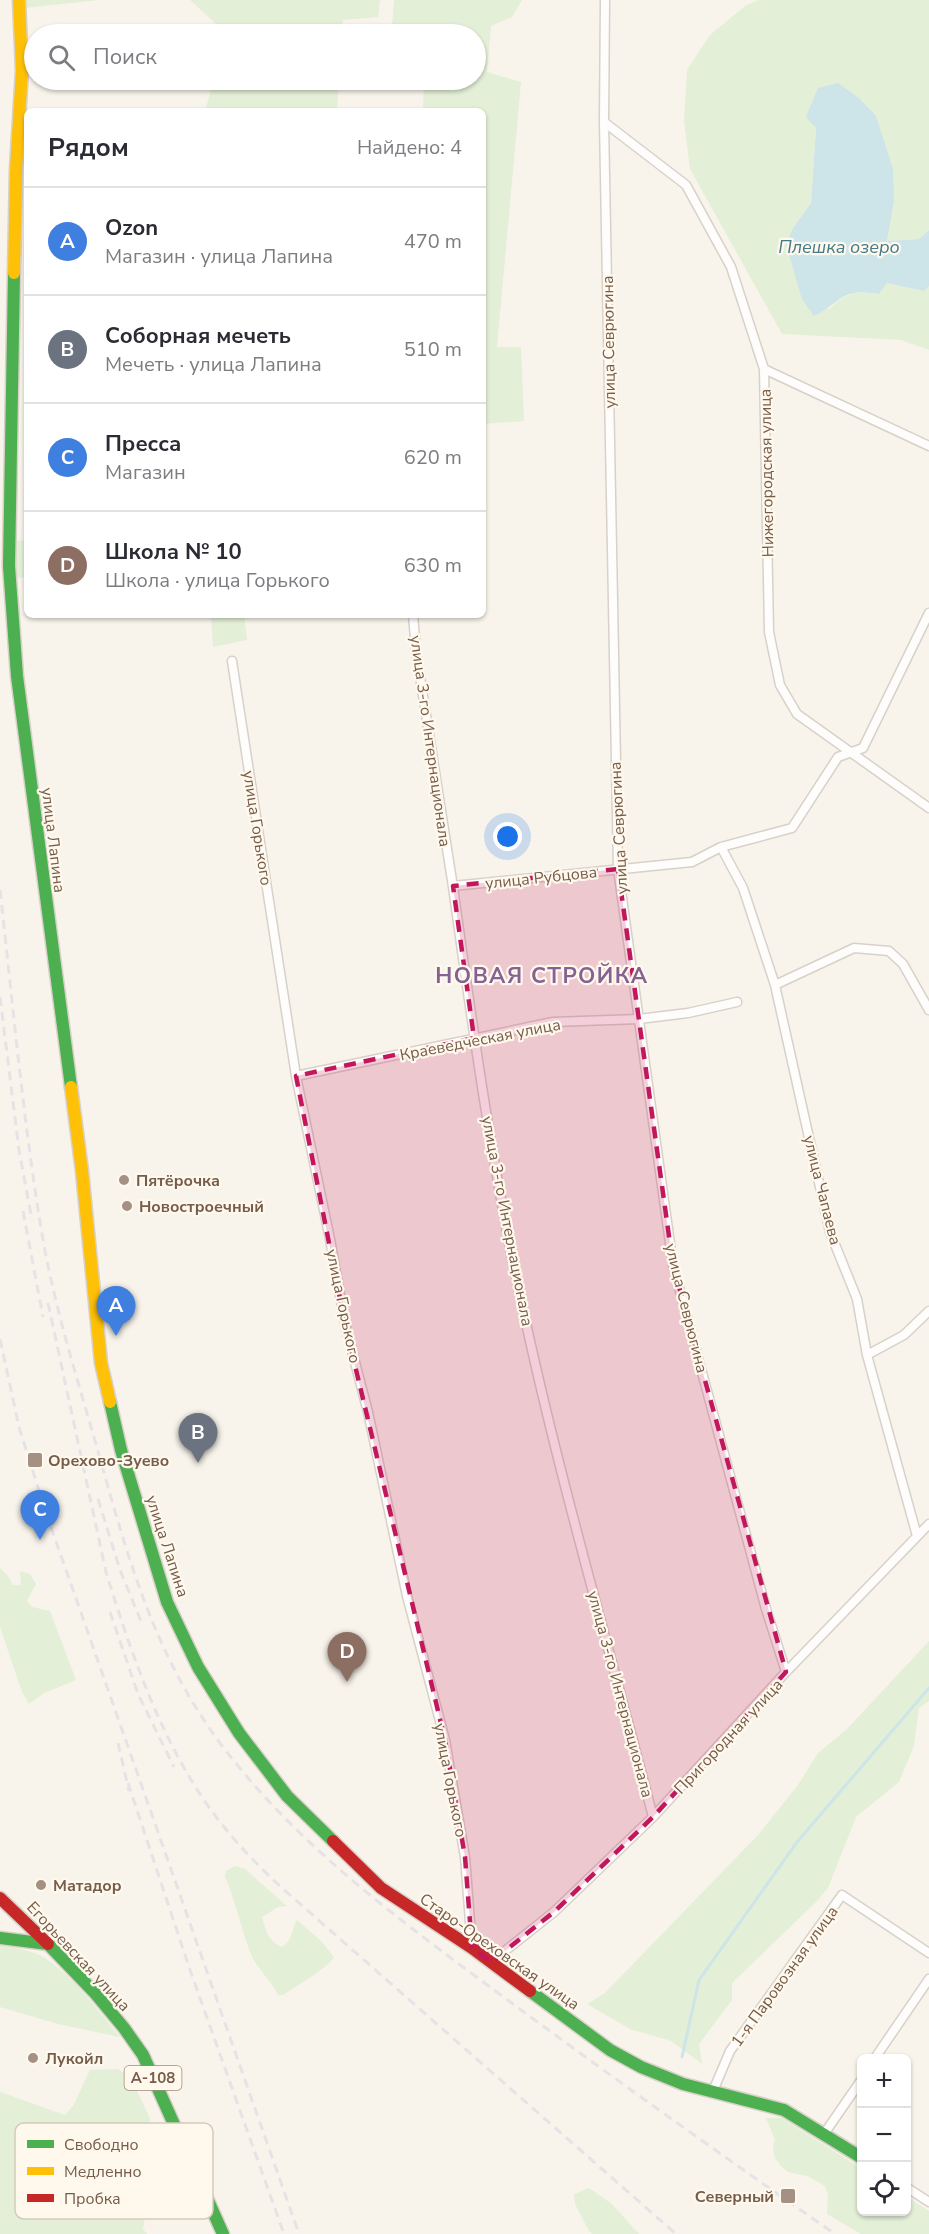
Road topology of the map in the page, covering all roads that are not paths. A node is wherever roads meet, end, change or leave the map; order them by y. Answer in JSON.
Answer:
{"nodes":[{"id":1,"x":19,"y":0,"type":"edge"},
{"id":2,"x":605,"y":0,"type":"edge"},
{"id":3,"x":604,"y":122,"type":"junction"},
{"id":4,"x":765,"y":369,"type":"junction"},
{"id":5,"x":929,"y":446,"type":"edge"},
{"id":6,"x":929,"y":612,"type":"edge"},
{"id":7,"x":413,"y":618,"type":"edge"},
{"id":8,"x":232,"y":661,"type":"dead end"},
{"id":9,"x":851,"y":753,"type":"junction"},
{"id":10,"x":929,"y":808,"type":"edge"},
{"id":11,"x":721,"y":847,"type":"junction"},
{"id":12,"x":618,"y":869,"type":"junction"},
{"id":13,"x":453,"y":885,"type":"junction"},
{"id":14,"x":775,"y":985,"type":"junction"},
{"id":15,"x":736,"y":1002,"type":"dead end"},
{"id":16,"x":929,"y":1010,"type":"edge"},
{"id":17,"x":639,"y":1019,"type":"junction"},
{"id":18,"x":474,"y":1038,"type":"junction"},
{"id":19,"x":296,"y":1076,"type":"junction"},
{"id":20,"x":929,"y":1311,"type":"edge"},
{"id":21,"x":867,"y":1355,"type":"junction"},
{"id":22,"x":929,"y":1524,"type":"edge"},
{"id":23,"x":917,"y":1536,"type":"junction"},
{"id":24,"x":198,"y":1667,"type":"joint"},
{"id":25,"x":786,"y":1672,"type":"junction"},
{"id":26,"x":653,"y":1817,"type":"junction"},
{"id":27,"x":0,"y":1898,"type":"edge"},
{"id":28,"x":0,"y":1938,"type":"edge"},
{"id":29,"x":48,"y":1944,"type":"junction"},
{"id":30,"x":472,"y":1948,"type":"junction"},
{"id":31,"x":929,"y":1953,"type":"edge"},
{"id":32,"x":491,"y":1962,"type":"junction"},
{"id":33,"x":929,"y":1979,"type":"edge"},
{"id":34,"x":878,"y":2054,"type":"edge"},
{"id":35,"x":857,"y":2085,"type":"edge"},
{"id":36,"x":713,"y":2091,"type":"junction"},
{"id":37,"x":173,"y":2123,"type":"edge"},
{"id":38,"x":824,"y":2134,"type":"junction"},
{"id":39,"x":857,"y":2155,"type":"edge"},
{"id":40,"x":911,"y":2190,"type":"edge"},
{"id":41,"x":929,"y":2202,"type":"edge"},
{"id":42,"x":213,"y":2212,"type":"edge"},
{"id":43,"x":223,"y":2234,"type":"edge"}],
"edges":[{"from":1,"to":24,"type":"main road","name":"улица Лапина"},
{"from":2,"to":3,"type":"street","name":"улица Севрюгина"},
{"from":3,"to":4,"type":"street","name":"Нижегородская улица"},
{"from":3,"to":12,"type":"street","name":"улица Севрюгина"},
{"from":4,"to":5,"type":"street"},
{"from":4,"to":9,"type":"street","name":"Нижегородская улица"},
{"from":6,"to":9,"type":"street","name":"улица Рубцова"},
{"from":7,"to":13,"type":"street","name":"улица 3-го Интернационала"},
{"from":8,"to":19,"type":"street","name":"улица Горького"},
{"from":9,"to":10,"type":"street","name":"Нижегородская улица"},
{"from":9,"to":11,"type":"street","name":"улица Рубцова"},
{"from":11,"to":12,"type":"street","name":"улица Рубцова"},
{"from":11,"to":14,"type":"street","name":"улица Чапаева"},
{"from":12,"to":13,"type":"street","name":"улица Рубцова"},
{"from":12,"to":17,"type":"street","name":"улица Севрюгина"},
{"from":13,"to":18,"type":"street","name":"улица 3-го Интернационала"},
{"from":14,"to":16,"type":"street"},
{"from":14,"to":21,"type":"street","name":"улица Чапаева"},
{"from":15,"to":17,"type":"street","name":"Краеведческая улица"},
{"from":17,"to":18,"type":"street","name":"Краеведческая улица"},
{"from":17,"to":25,"type":"street","name":"улица Севрюгина"},
{"from":18,"to":19,"type":"street","name":"Краеведческая улица"},
{"from":18,"to":26,"type":"street","name":"улица 3-го Интернационала"},
{"from":19,"to":30,"type":"street","name":"улица Горького"},
{"from":20,"to":21,"type":"street"},
{"from":21,"to":23,"type":"street","name":"улица Чапаева"},
{"from":22,"to":23,"type":"street","name":"Пригородная улица"},
{"from":23,"to":25,"type":"street","name":"Пригородная улица"},
{"from":24,"to":30,"type":"main road","name":"Старо-Ореховская улица"},
{"from":25,"to":26,"type":"street","name":"Пригородная улица"},
{"from":26,"to":32,"type":"street","name":"Пригородная улица"},
{"from":27,"to":29,"type":"main road","name":"Егорьевская улица"},
{"from":28,"to":29,"type":"main road"},
{"from":29,"to":37,"type":"main road","name":"Егорьевская улица","number":"А-108"},
{"from":30,"to":32,"type":"main road","name":"Старо-Ореховская улица"},
{"from":31,"to":36,"type":"street","name":"1-я Паровозная улица"},
{"from":32,"to":36,"type":"main road","name":"Старо-Ореховская улица"},
{"from":33,"to":34,"type":"street"},
{"from":35,"to":38,"type":"street"},
{"from":36,"to":38,"type":"main road","name":"Старо-Ореховская улица"},
{"from":38,"to":39,"type":"main road","name":"Старо-Ореховская улица"},
{"from":40,"to":41,"type":"street"},
{"from":42,"to":43,"type":"main road","name":"Егорьевская улица","number":"А-108"}]}
